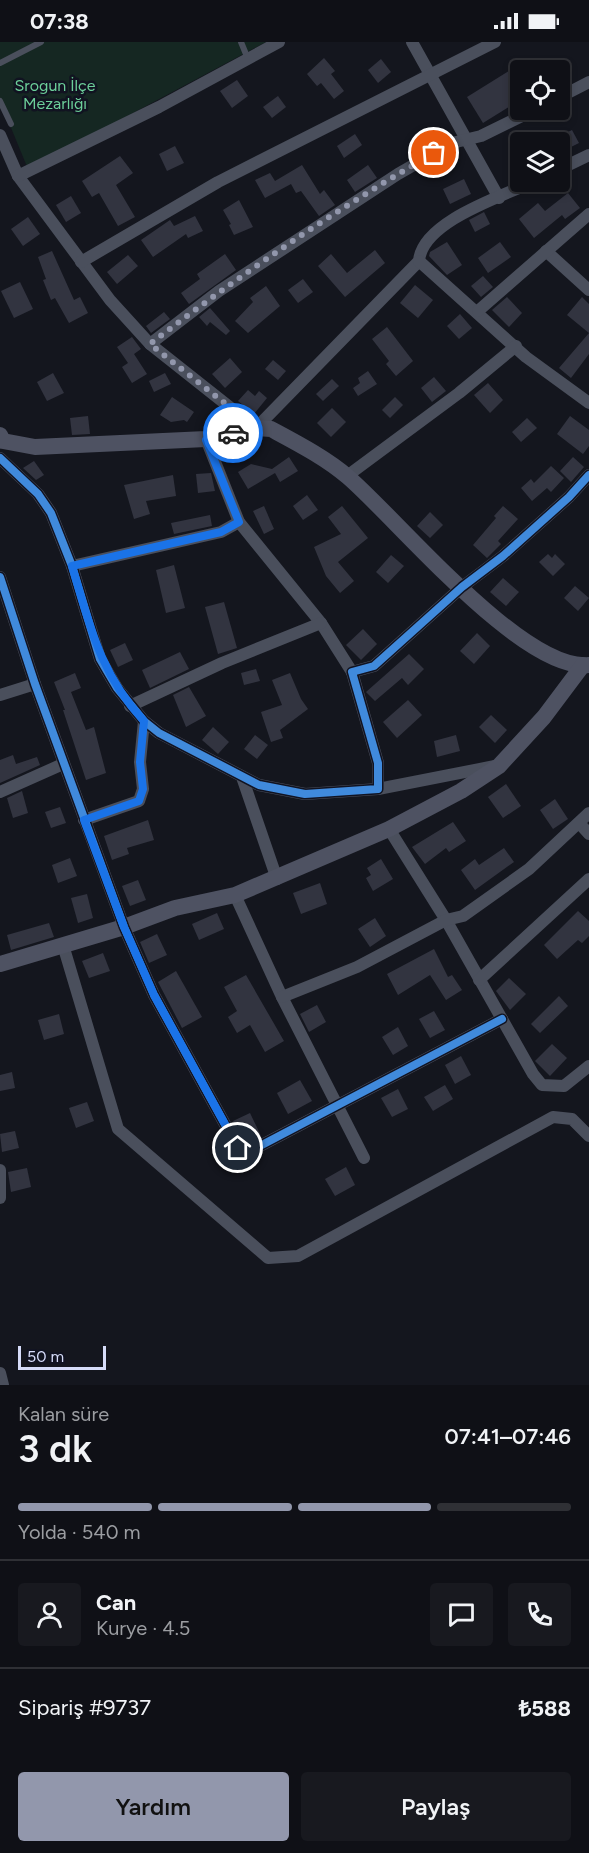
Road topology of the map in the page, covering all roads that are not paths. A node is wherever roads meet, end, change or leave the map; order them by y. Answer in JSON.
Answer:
{"nodes":[{"id":1,"x":40,"y":42,"type":"edge"},
{"id":2,"x":241,"y":42,"type":"edge"},
{"id":3,"x":279,"y":42,"type":"edge"},
{"id":4,"x":412,"y":42,"type":"edge"},
{"id":5,"x":495,"y":42,"type":"edge"},
{"id":6,"x":248,"y":59,"type":"junction"},
{"id":7,"x":0,"y":63,"type":"edge"},
{"id":8,"x":431,"y":73,"type":"junction"},
{"id":9,"x":589,"y":82,"type":"edge"},
{"id":10,"x":570,"y":92,"type":"edge"},
{"id":11,"x":0,"y":101,"type":"edge"},
{"id":12,"x":514,"y":120,"type":"edge"},
{"id":13,"x":11,"y":124,"type":"dead end"},
{"id":14,"x":0,"y":135,"type":"edge"},
{"id":15,"x":467,"y":140,"type":"junction"},
{"id":16,"x":588,"y":157,"type":"edge"},
{"id":17,"x":570,"y":165,"type":"edge"},
{"id":18,"x":18,"y":176,"type":"junction"},
{"id":19,"x":511,"y":192,"type":"edge"},
{"id":20,"x":499,"y":198,"type":"junction"},
{"id":21,"x":589,"y":214,"type":"edge"},
{"id":22,"x":546,"y":250,"type":"junction"},
{"id":23,"x":419,"y":261,"type":"junction"},
{"id":24,"x":81,"y":262,"type":"junction"},
{"id":25,"x":589,"y":290,"type":"edge"},
{"id":26,"x":477,"y":311,"type":"junction"},
{"id":27,"x":150,"y":344,"type":"junction"},
{"id":28,"x":516,"y":346,"type":"junction"},
{"id":29,"x":589,"y":403,"type":"edge"},
{"id":30,"x":256,"y":428,"type":"junction"},
{"id":31,"x":206,"y":440,"type":"junction"},
{"id":32,"x":1,"y":445,"type":"edge"},
{"id":33,"x":589,"y":475,"type":"edge"},
{"id":34,"x":347,"y":476,"type":"junction"},
{"id":35,"x":239,"y":522,"type":"junction"},
{"id":36,"x":72,"y":566,"type":"junction"},
{"id":37,"x":0,"y":577,"type":"edge"},
{"id":38,"x":462,"y":587,"type":"junction"},
{"id":39,"x":321,"y":623,"type":"junction"},
{"id":40,"x":586,"y":665,"type":"edge"},
{"id":41,"x":352,"y":672,"type":"junction"},
{"id":42,"x":35,"y":684,"type":"junction"},
{"id":43,"x":0,"y":695,"type":"edge"},
{"id":44,"x":130,"y":706,"type":"junction"},
{"id":45,"x":144,"y":721,"type":"junction"},
{"id":46,"x":63,"y":764,"type":"junction"},
{"id":47,"x":499,"y":766,"type":"junction"},
{"id":48,"x":242,"y":777,"type":"junction"},
{"id":49,"x":378,"y":789,"type":"junction"},
{"id":50,"x":0,"y":792,"type":"edge"},
{"id":51,"x":589,"y":813,"type":"edge"},
{"id":52,"x":84,"y":820,"type":"junction"},
{"id":53,"x":579,"y":823,"type":"junction"},
{"id":54,"x":389,"y":829,"type":"junction"},
{"id":55,"x":589,"y":834,"type":"edge"},
{"id":56,"x":277,"y":879,"type":"junction"},
{"id":57,"x":589,"y":879,"type":"edge"},
{"id":58,"x":235,"y":895,"type":"junction"},
{"id":59,"x":446,"y":920,"type":"junction"},
{"id":60,"x":124,"y":927,"type":"junction"},
{"id":61,"x":63,"y":945,"type":"junction"},
{"id":62,"x":0,"y":964,"type":"edge"},
{"id":63,"x":479,"y":980,"type":"junction"},
{"id":64,"x":282,"y":998,"type":"junction"},
{"id":65,"x":502,"y":1019,"type":"junction"},
{"id":66,"x":589,"y":1066,"type":"edge"},
{"id":67,"x":337,"y":1103,"type":"junction"},
{"id":68,"x":589,"y":1136,"type":"edge"},
{"id":69,"x":364,"y":1158,"type":"dead end"},
{"id":70,"x":0,"y":1170,"type":"edge"},
{"id":71,"x":0,"y":1198,"type":"edge"},
{"id":72,"x":0,"y":1373,"type":"edge"},
{"id":73,"x":3,"y":1385,"type":"edge"}],
"edges":[{"from":1,"to":7,"type":"lane"},
{"from":2,"to":6,"type":"lane"},
{"from":3,"to":6,"type":"street"},
{"from":4,"to":8,"type":"street"},
{"from":5,"to":8,"type":"street"},
{"from":6,"to":18,"type":"street"},
{"from":8,"to":15,"type":"street"},
{"from":8,"to":24,"type":"street"},
{"from":9,"to":10,"type":"street"},
{"from":11,"to":13,"type":"lane"},
{"from":12,"to":15,"type":"street"},
{"from":14,"to":18,"type":"street"},
{"from":15,"to":20,"type":"street"},
{"from":15,"to":27,"type":"street"},
{"from":16,"to":17,"type":"street"},
{"from":18,"to":24,"type":"street"},
{"from":19,"to":20,"type":"street"},
{"from":20,"to":23,"type":"street"},
{"from":21,"to":22,"type":"street"},
{"from":22,"to":25,"type":"street"},
{"from":22,"to":26,"type":"street"},
{"from":23,"to":26,"type":"street"},
{"from":23,"to":30,"type":"street"},
{"from":24,"to":27,"type":"street"},
{"from":26,"to":28,"type":"street"},
{"from":27,"to":30,"type":"street"},
{"from":28,"to":29,"type":"street"},
{"from":28,"to":34,"type":"street"},
{"from":30,"to":31,"type":"street"},
{"from":30,"to":34,"type":"street"},
{"from":31,"to":32,"type":"street"},
{"from":31,"to":35,"type":"street"},
{"from":32,"to":36,"type":"street"},
{"from":33,"to":38,"type":"street"},
{"from":34,"to":38,"type":"street"},
{"from":35,"to":36,"type":"street"},
{"from":35,"to":39,"type":"street"},
{"from":36,"to":44,"type":"street"},
{"from":37,"to":42,"type":"street"},
{"from":38,"to":40,"type":"street"},
{"from":38,"to":41,"type":"street"},
{"from":39,"to":41,"type":"street"},
{"from":39,"to":44,"type":"street"},
{"from":40,"to":47,"type":"street"},
{"from":41,"to":49,"type":"street"},
{"from":42,"to":43,"type":"street"},
{"from":42,"to":46,"type":"street"},
{"from":44,"to":45,"type":"street"},
{"from":45,"to":48,"type":"street"},
{"from":45,"to":52,"type":"street"},
{"from":46,"to":50,"type":"street"},
{"from":46,"to":52,"type":"street"},
{"from":47,"to":49,"type":"street"},
{"from":47,"to":54,"type":"street"},
{"from":48,"to":49,"type":"street"},
{"from":48,"to":56,"type":"street"},
{"from":51,"to":53,"type":"street"},
{"from":52,"to":60,"type":"street"},
{"from":53,"to":55,"type":"street"},
{"from":53,"to":59,"type":"street"},
{"from":54,"to":56,"type":"street"},
{"from":54,"to":59,"type":"street"},
{"from":56,"to":58,"type":"street"},
{"from":57,"to":63,"type":"street"},
{"from":58,"to":60,"type":"street"},
{"from":58,"to":64,"type":"street"},
{"from":59,"to":63,"type":"street"},
{"from":59,"to":64,"type":"street"},
{"from":60,"to":61,"type":"street"},
{"from":60,"to":67,"type":"street"},
{"from":61,"to":62,"type":"street"},
{"from":61,"to":68,"type":"street"},
{"from":63,"to":65,"type":"street"},
{"from":64,"to":67,"type":"street"},
{"from":65,"to":66,"type":"street"},
{"from":65,"to":67,"type":"street"},
{"from":67,"to":69,"type":"street"},
{"from":70,"to":71,"type":"street"},
{"from":72,"to":73,"type":"street"}]}
